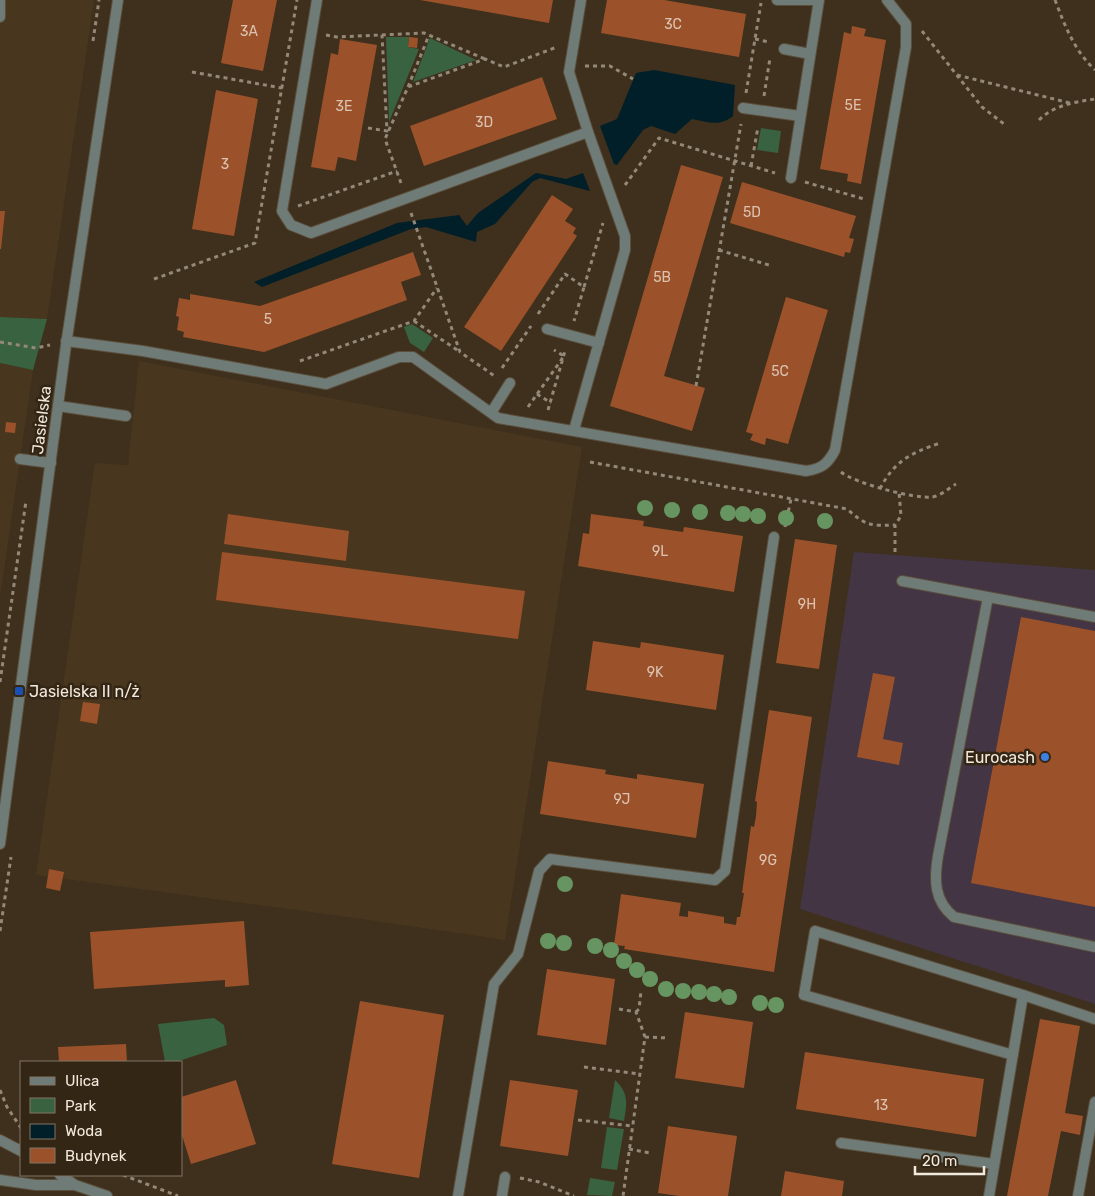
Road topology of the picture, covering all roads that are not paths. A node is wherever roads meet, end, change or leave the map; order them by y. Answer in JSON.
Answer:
{"nodes":[{"id":1,"x":0,"y":0,"type":"edge"},
{"id":2,"x":118,"y":0,"type":"edge"},
{"id":3,"x":317,"y":0,"type":"edge"},
{"id":4,"x":581,"y":0,"type":"edge"},
{"id":5,"x":777,"y":0,"type":"edge"},
{"id":6,"x":814,"y":0,"type":"edge"},
{"id":7,"x":819,"y":0,"type":"edge"},
{"id":8,"x":887,"y":0,"type":"edge"},
{"id":9,"x":0,"y":17,"type":"edge"},
{"id":10,"x":784,"y":50,"type":"dead end"},
{"id":11,"x":810,"y":54,"type":"junction"},
{"id":12,"x":744,"y":108,"type":"road end"},
{"id":13,"x":800,"y":116,"type":"junction"},
{"id":14,"x":588,"y":132,"type":"junction"},
{"id":15,"x":790,"y":178,"type":"road end"},
{"id":16,"x":547,"y":329,"type":"dead end"},
{"id":17,"x":66,"y":343,"type":"junction"},
{"id":18,"x":599,"y":343,"type":"junction"},
{"id":19,"x":510,"y":383,"type":"dead end"},
{"id":20,"x":58,"y":406,"type":"junction"},
{"id":21,"x":491,"y":413,"type":"junction"},
{"id":22,"x":126,"y":416,"type":"dead end"},
{"id":23,"x":574,"y":430,"type":"junction"},
{"id":24,"x":20,"y":459,"type":"dead end"},
{"id":25,"x":50,"y":463,"type":"junction"},
{"id":26,"x":774,"y":537,"type":"road end"},
{"id":27,"x":902,"y":581,"type":"dead end"},
{"id":28,"x":988,"y":597,"type":"junction"},
{"id":29,"x":1095,"y":617,"type":"edge"},
{"id":30,"x":0,"y":844,"type":"edge"},
{"id":31,"x":1095,"y":947,"type":"edge"},
{"id":32,"x":1023,"y":994,"type":"junction"},
{"id":33,"x":1095,"y":1019,"type":"edge"},
{"id":34,"x":1013,"y":1055,"type":"junction"},
{"id":35,"x":1095,"y":1102,"type":"edge"},
{"id":36,"x":0,"y":1140,"type":"edge"},
{"id":37,"x":841,"y":1143,"type":"dead end"},
{"id":38,"x":20,"y":1150,"type":"edge"},
{"id":39,"x":994,"y":1164,"type":"junction"},
{"id":40,"x":62,"y":1176,"type":"edge"},
{"id":41,"x":505,"y":1177,"type":"road end"},
{"id":42,"x":0,"y":1180,"type":"edge"},
{"id":43,"x":75,"y":1185,"type":"junction"},
{"id":44,"x":107,"y":1196,"type":"edge"},
{"id":45,"x":458,"y":1196,"type":"edge"},
{"id":46,"x":502,"y":1196,"type":"edge"},
{"id":47,"x":989,"y":1196,"type":"edge"},
{"id":48,"x":1078,"y":1196,"type":"edge"}],
"edges":[{"from":1,"to":9,"type":"street"},
{"from":2,"to":17,"type":"street","name":"Jasielska"},
{"from":3,"to":14,"type":"street"},
{"from":4,"to":14,"type":"street"},
{"from":5,"to":6,"type":"street"},
{"from":7,"to":11,"type":"street"},
{"from":8,"to":23,"type":"street"},
{"from":10,"to":11,"type":"street"},
{"from":11,"to":13,"type":"street"},
{"from":12,"to":13,"type":"street"},
{"from":13,"to":15,"type":"street"},
{"from":14,"to":18,"type":"street"},
{"from":16,"to":18,"type":"street"},
{"from":17,"to":20,"type":"street","name":"Jasielska"},
{"from":17,"to":21,"type":"street"},
{"from":18,"to":23,"type":"street"},
{"from":19,"to":21,"type":"street"},
{"from":20,"to":22,"type":"street"},
{"from":20,"to":25,"type":"street","name":"Jasielska"},
{"from":21,"to":23,"type":"street"},
{"from":24,"to":25,"type":"street"},
{"from":25,"to":30,"type":"street","name":"Jasielska"},
{"from":26,"to":45,"type":"street"},
{"from":27,"to":28,"type":"street"},
{"from":28,"to":29,"type":"street"},
{"from":28,"to":31,"type":"street"},
{"from":32,"to":33,"type":"street"},
{"from":32,"to":34,"type":"street"},
{"from":32,"to":34,"type":"street"},
{"from":34,"to":39,"type":"street"},
{"from":35,"to":48,"type":"street"},
{"from":36,"to":38,"type":"street"},
{"from":37,"to":39,"type":"street"},
{"from":39,"to":47,"type":"street"},
{"from":40,"to":43,"type":"street"},
{"from":41,"to":46,"type":"street"},
{"from":42,"to":43,"type":"street"},
{"from":43,"to":44,"type":"street"}]}
